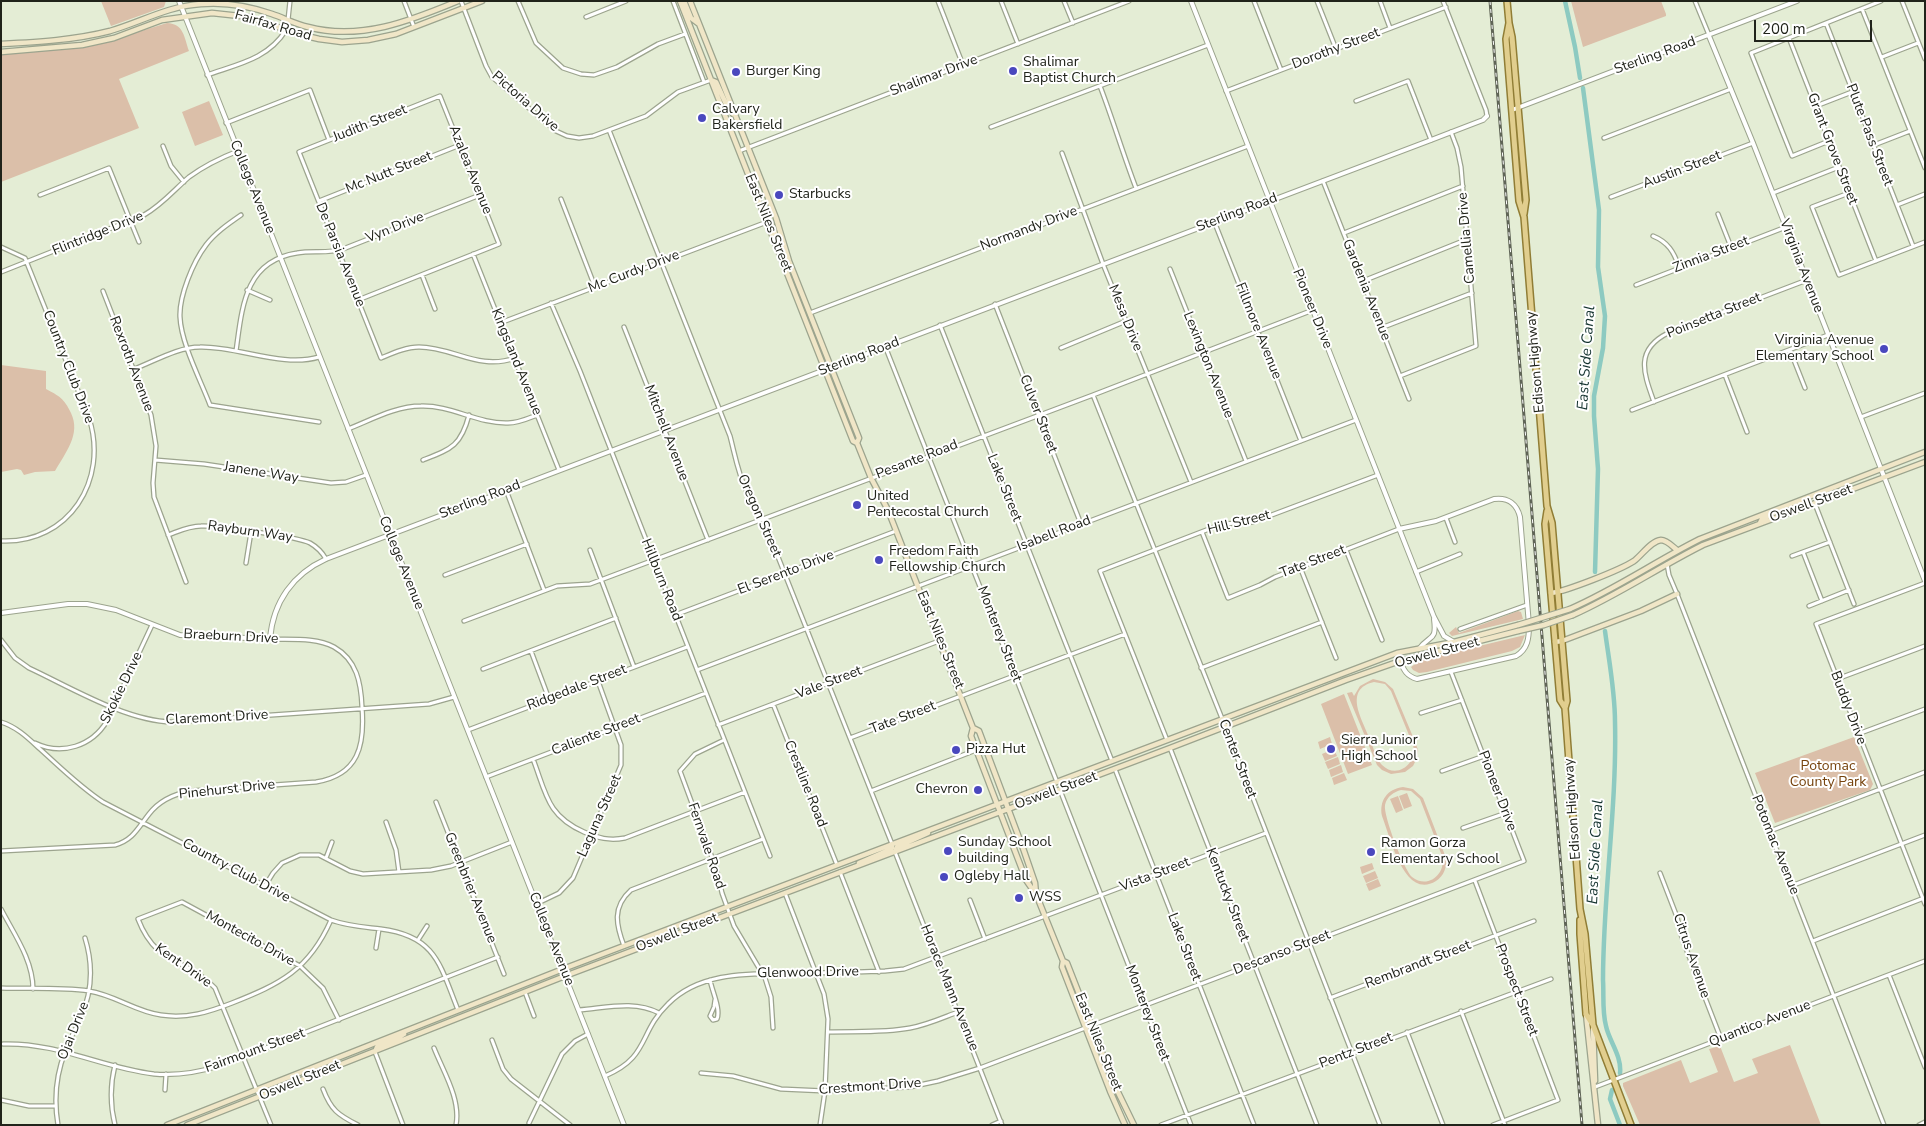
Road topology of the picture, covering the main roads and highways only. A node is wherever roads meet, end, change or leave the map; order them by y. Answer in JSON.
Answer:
{"nodes":[{"id":1,"x":460,"y":1,"type":"edge"},
{"id":2,"x":482,"y":1,"type":"edge"},
{"id":3,"x":680,"y":1,"type":"edge"},
{"id":4,"x":684,"y":1,"type":"edge"},
{"id":5,"x":690,"y":1,"type":"edge"},
{"id":6,"x":1507,"y":1,"type":"edge"},
{"id":7,"x":699,"y":24,"type":"junction"},
{"id":8,"x":1508,"y":24,"type":"junction"},
{"id":9,"x":1,"y":44,"type":"edge"},
{"id":10,"x":1,"y":52,"type":"edge"},
{"id":11,"x":711,"y":80,"type":"junction"},
{"id":12,"x":737,"y":119,"type":"junction"},
{"id":13,"x":1524,"y":217,"type":"junction"},
{"id":14,"x":767,"y":222,"type":"junction"},
{"id":15,"x":788,"y":257,"type":"junction"},
{"id":16,"x":790,"y":281,"type":"junction"},
{"id":17,"x":810,"y":313,"type":"junction"},
{"id":18,"x":857,"y":443,"type":"junction"},
{"id":19,"x":1925,"y":452,"type":"edge"},
{"id":20,"x":1925,"y":462,"type":"edge"},
{"id":21,"x":1793,"y":502,"type":"junction"},
{"id":22,"x":1548,"y":506,"type":"junction"},
{"id":23,"x":1760,"y":524,"type":"junction"},
{"id":24,"x":1677,"y":550,"type":"junction"},
{"id":25,"x":1550,"y":592,"type":"junction"},
{"id":26,"x":1558,"y":592,"type":"junction"},
{"id":27,"x":1677,"y":594,"type":"road end"},
{"id":28,"x":1562,"y":641,"type":"junction"},
{"id":29,"x":1555,"y":642,"type":"junction"},
{"id":30,"x":1565,"y":708,"type":"junction"},
{"id":31,"x":974,"y":728,"type":"junction"},
{"id":32,"x":1005,"y":802,"type":"junction"},
{"id":33,"x":998,"y":805,"type":"junction"},
{"id":34,"x":1007,"y":809,"type":"junction"},
{"id":35,"x":1000,"y":811,"type":"junction"},
{"id":36,"x":934,"y":829,"type":"junction"},
{"id":37,"x":892,"y":844,"type":"junction"},
{"id":38,"x":895,"y":852,"type":"junction"},
{"id":39,"x":854,"y":867,"type":"junction"},
{"id":40,"x":1036,"y":894,"type":"junction"},
{"id":41,"x":1580,"y":909,"type":"junction"},
{"id":42,"x":1062,"y":961,"type":"junction"},
{"id":43,"x":458,"y":1010,"type":"junction"},
{"id":44,"x":1586,"y":1014,"type":"junction"},
{"id":45,"x":1593,"y":1025,"type":"junction"},
{"id":46,"x":409,"y":1030,"type":"junction"},
{"id":47,"x":419,"y":1034,"type":"junction"},
{"id":48,"x":375,"y":1052,"type":"junction"},
{"id":49,"x":1595,"y":1088,"type":"junction"},
{"id":50,"x":167,"y":1125,"type":"edge"},
{"id":51,"x":187,"y":1125,"type":"edge"},
{"id":52,"x":1125,"y":1125,"type":"edge"},
{"id":53,"x":1134,"y":1125,"type":"edge"},
{"id":54,"x":1598,"y":1125,"type":"edge"},
{"id":55,"x":1631,"y":1125,"type":"edge"}],
"edges":[{"from":1,"to":9,"type":"main road","name":"Fairfax Road"},
{"from":2,"to":10,"type":"main road","name":"Fairfax Road"},
{"from":3,"to":11,"type":"main road","name":"East Niles Street"},
{"from":4,"to":7,"type":"main road"},
{"from":5,"to":7,"type":"main road","name":"East Niles Street"},
{"from":6,"to":8,"type":"main road","name":"Edison Highway"},
{"from":7,"to":12,"type":"main road","name":"East Niles Street"},
{"from":8,"to":13,"type":"main road","name":"Edison Highway"},
{"from":8,"to":13,"type":"main road","name":"Edison Highway"},
{"from":11,"to":12,"type":"main road"},
{"from":11,"to":14,"type":"main road","name":"East Niles Street"},
{"from":12,"to":15,"type":"main road","name":"East Niles Street"},
{"from":13,"to":22,"type":"main road","name":"Edison Highway"},
{"from":14,"to":15,"type":"main road"},
{"from":14,"to":16,"type":"main road","name":"East Niles Street"},
{"from":15,"to":17,"type":"main road","name":"East Niles Street"},
{"from":16,"to":17,"type":"main road"},
{"from":16,"to":18,"type":"main road","name":"East Niles Street"},
{"from":17,"to":18,"type":"main road","name":"East Niles Street"},
{"from":18,"to":31,"type":"main road","name":"East Niles Street"},
{"from":19,"to":21,"type":"main road","name":"Oswell Street"},
{"from":20,"to":23,"type":"main road","name":"Oswell Street"},
{"from":21,"to":23,"type":"main road"},
{"from":21,"to":24,"type":"main road","name":"Oswell Street"},
{"from":22,"to":25,"type":"main road","name":"Edison Highway"},
{"from":22,"to":26,"type":"main road","name":"Edison Highway"},
{"from":23,"to":34,"type":"main road","name":"Oswell Street","bridge":true},
{"from":24,"to":26,"type":"main road"},
{"from":24,"to":32,"type":"main road","name":"Oswell Street","bridge":true},
{"from":25,"to":26,"type":"main road"},
{"from":25,"to":29,"type":"main road","name":"Edison Highway"},
{"from":26,"to":28,"type":"main road","name":"Edison Highway"},
{"from":27,"to":28,"type":"main road"},
{"from":28,"to":29,"type":"main road"},
{"from":28,"to":30,"type":"main road","name":"Edison Highway"},
{"from":29,"to":30,"type":"main road","name":"Edison Highway"},
{"from":30,"to":41,"type":"main road","name":"Edison Highway"},
{"from":31,"to":32,"type":"main road","name":"East Niles Street"},
{"from":31,"to":33,"type":"main road","name":"East Niles Street"},
{"from":32,"to":33,"type":"main road","name":"Oswell Street"},
{"from":32,"to":34,"type":"main road","name":"East Niles Street"},
{"from":33,"to":35,"type":"main road","name":"East Niles Street"},
{"from":33,"to":36,"type":"main road","name":"Oswell Street"},
{"from":34,"to":35,"type":"main road","name":"Oswell Street"},
{"from":34,"to":40,"type":"main road","name":"East Niles Street"},
{"from":35,"to":38,"type":"main road","name":"Oswell Street"},
{"from":35,"to":40,"type":"main road","name":"East Niles Street"},
{"from":36,"to":37,"type":"main road","name":"Oswell Street"},
{"from":36,"to":38,"type":"main road"},
{"from":37,"to":39,"type":"main road"},
{"from":37,"to":43,"type":"main road","name":"Oswell Street"},
{"from":38,"to":39,"type":"main road","name":"Oswell Street"},
{"from":39,"to":47,"type":"main road","name":"Oswell Street"},
{"from":40,"to":42,"type":"main road","name":"East Niles Street"},
{"from":41,"to":44,"type":"main road","name":"Edison Highway"},
{"from":41,"to":45,"type":"main road","name":"Edison Highway"},
{"from":42,"to":52,"type":"main road","name":"East Niles Street"},
{"from":42,"to":53,"type":"main road","name":"East Niles Street"},
{"from":43,"to":46,"type":"main road","name":"Oswell Street"},
{"from":43,"to":47,"type":"main road"},
{"from":44,"to":45,"type":"main road"},
{"from":44,"to":49,"type":"main road","name":"Edison Highway"},
{"from":45,"to":49,"type":"main road","name":"Edison Highway"},
{"from":45,"to":55,"type":"main road"},
{"from":46,"to":48,"type":"main road"},
{"from":46,"to":50,"type":"main road","name":"Oswell Street"},
{"from":47,"to":48,"type":"main road","name":"Oswell Street"},
{"from":48,"to":51,"type":"main road","name":"Oswell Street"},
{"from":49,"to":54,"type":"main road","name":"Edison Highway"}]}
